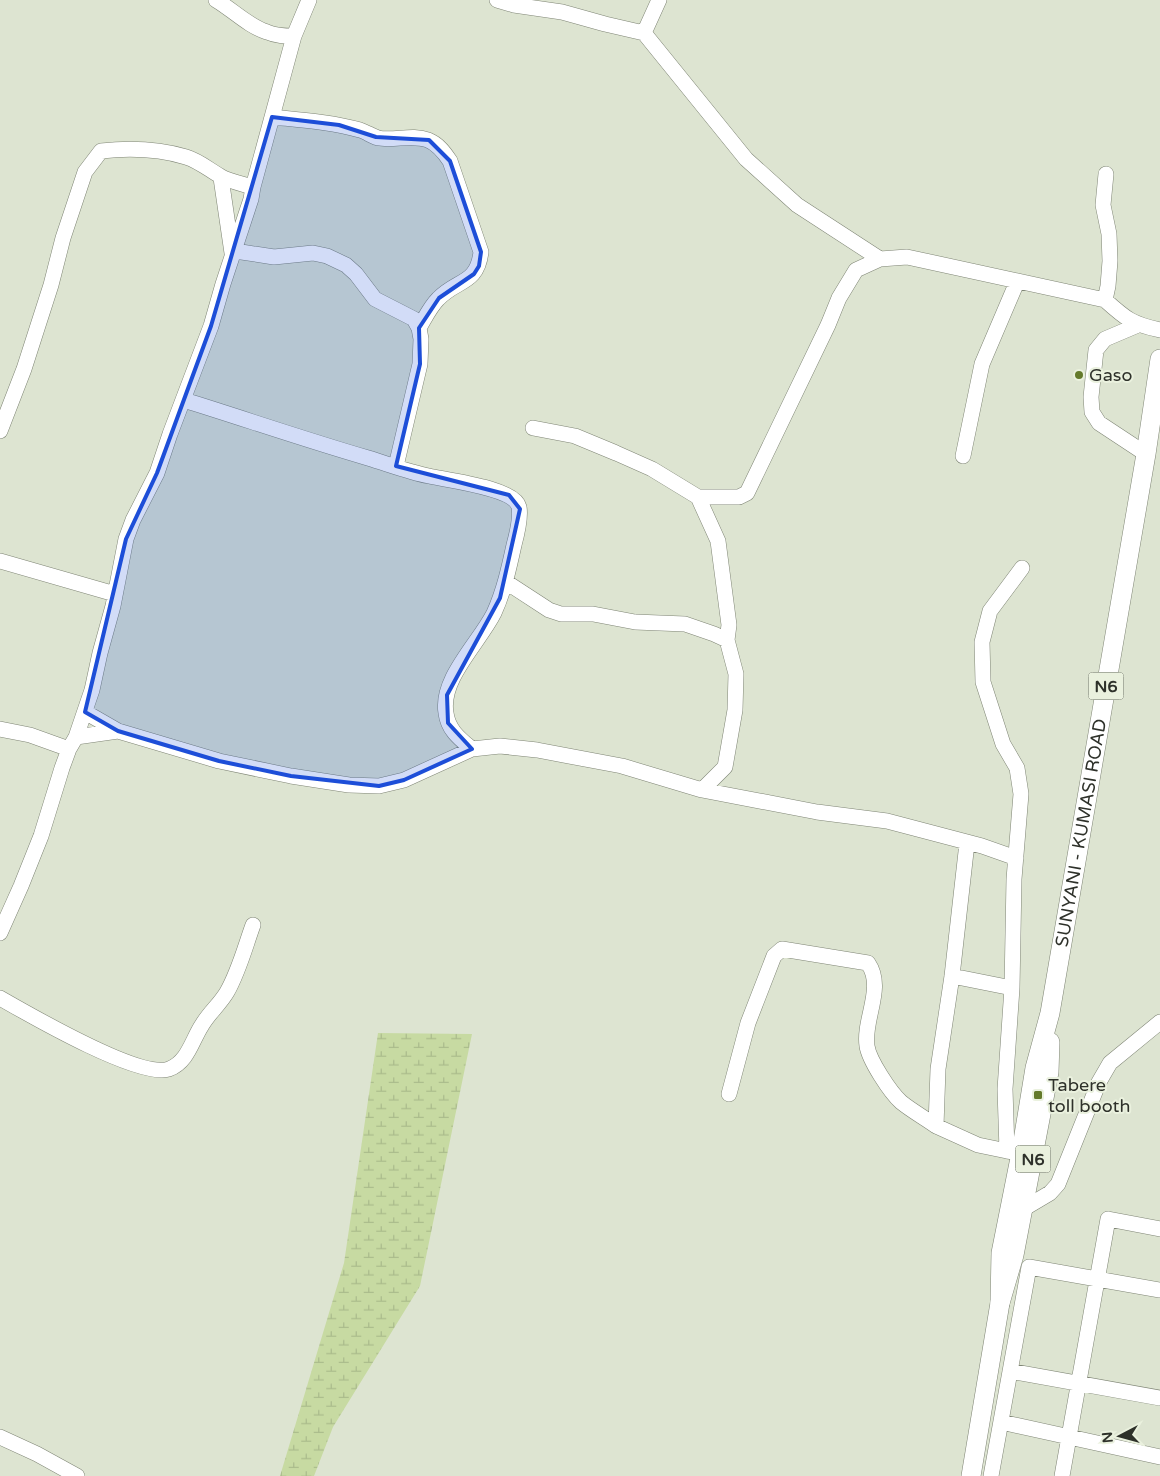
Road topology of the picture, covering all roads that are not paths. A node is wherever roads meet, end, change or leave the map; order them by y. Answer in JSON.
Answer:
{"nodes":[{"id":1,"x":309,"y":0,"type":"edge"},
{"id":2,"x":497,"y":0,"type":"edge"},
{"id":3,"x":659,"y":0,"type":"edge"},
{"id":4,"x":225,"y":2,"type":"edge"},
{"id":5,"x":644,"y":33,"type":"junction"},
{"id":6,"x":294,"y":36,"type":"junction"},
{"id":7,"x":272,"y":117,"type":"junction"},
{"id":8,"x":1106,"y":174,"type":"dead end"},
{"id":9,"x":221,"y":178,"type":"junction"},
{"id":10,"x":253,"y":188,"type":"junction"},
{"id":11,"x":234,"y":255,"type":"junction"},
{"id":12,"x":880,"y":259,"type":"junction"},
{"id":13,"x":1017,"y":282,"type":"junction"},
{"id":14,"x":1105,"y":300,"type":"junction"},
{"id":15,"x":1138,"y":325,"type":"junction"},
{"id":16,"x":419,"y":328,"type":"junction"},
{"id":17,"x":1160,"y":330,"type":"edge"},
{"id":18,"x":1160,"y":359,"type":"edge"},
{"id":19,"x":184,"y":400,"type":"junction"},
{"id":20,"x":533,"y":428,"type":"dead end"},
{"id":21,"x":0,"y":431,"type":"edge"},
{"id":22,"x":1146,"y":454,"type":"junction"},
{"id":23,"x":963,"y":456,"type":"dead end"},
{"id":24,"x":396,"y":466,"type":"junction"},
{"id":25,"x":698,"y":497,"type":"junction"},
{"id":26,"x":0,"y":562,"type":"edge"},
{"id":27,"x":1022,"y":568,"type":"dead end"},
{"id":28,"x":506,"y":582,"type":"junction"},
{"id":29,"x":115,"y":594,"type":"junction"},
{"id":30,"x":727,"y":640,"type":"junction"},
{"id":31,"x":85,"y":712,"type":"junction"},
{"id":32,"x":0,"y":729,"type":"edge"},
{"id":33,"x":118,"y":731,"type":"junction"},
{"id":34,"x":72,"y":743,"type":"junction"},
{"id":35,"x":472,"y":749,"type":"junction"},
{"id":36,"x":702,"y":790,"type":"junction"},
{"id":37,"x":967,"y":843,"type":"junction"},
{"id":38,"x":1016,"y":858,"type":"junction"},
{"id":39,"x":253,"y":925,"type":"dead end"},
{"id":40,"x":0,"y":933,"type":"edge"},
{"id":41,"x":952,"y":976,"type":"junction"},
{"id":42,"x":1012,"y":988,"type":"junction"},
{"id":43,"x":0,"y":998,"type":"edge"},
{"id":44,"x":1050,"y":1013,"type":"junction"},
{"id":45,"x":1160,"y":1022,"type":"edge"},
{"id":46,"x":729,"y":1094,"type":"dead end"},
{"id":47,"x":936,"y":1126,"type":"junction"},
{"id":48,"x":1014,"y":1152,"type":"junction"},
{"id":49,"x":1023,"y":1209,"type":"junction"},
{"id":50,"x":1160,"y":1229,"type":"edge"},
{"id":51,"x":1097,"y":1279,"type":"junction"},
{"id":52,"x":1160,"y":1290,"type":"edge"},
{"id":53,"x":1000,"y":1303,"type":"junction"},
{"id":54,"x":1010,"y":1371,"type":"junction"},
{"id":55,"x":1078,"y":1383,"type":"junction"},
{"id":56,"x":1160,"y":1398,"type":"edge"},
{"id":57,"x":1001,"y":1422,"type":"junction"},
{"id":58,"x":0,"y":1437,"type":"edge"},
{"id":59,"x":1068,"y":1437,"type":"junction"},
{"id":60,"x":1160,"y":1457,"type":"edge"},
{"id":61,"x":77,"y":1476,"type":"edge"},
{"id":62,"x":971,"y":1476,"type":"edge"},
{"id":63,"x":991,"y":1476,"type":"edge"},
{"id":64,"x":1062,"y":1476,"type":"edge"}],
"edges":[{"from":1,"to":6,"type":"street"},
{"from":2,"to":5,"type":"street"},
{"from":3,"to":5,"type":"street"},
{"from":4,"to":6,"type":"street"},
{"from":5,"to":12,"type":"street"},
{"from":6,"to":7,"type":"street"},
{"from":7,"to":10,"type":"street"},
{"from":7,"to":16,"type":"street"},
{"from":8,"to":14,"type":"street"},
{"from":9,"to":10,"type":"street"},
{"from":9,"to":11,"type":"street"},
{"from":9,"to":21,"type":"street"},
{"from":10,"to":11,"type":"street"},
{"from":11,"to":16,"type":"street"},
{"from":11,"to":19,"type":"street"},
{"from":12,"to":13,"type":"street"},
{"from":12,"to":25,"type":"street"},
{"from":13,"to":14,"type":"street"},
{"from":13,"to":23,"type":"street"},
{"from":14,"to":15,"type":"street"},
{"from":15,"to":17,"type":"street"},
{"from":15,"to":22,"type":"street"},
{"from":16,"to":24,"type":"street"},
{"from":18,"to":22,"type":"main road","name":"SUNYANI - KUMASI ROAD","number":"N6"},
{"from":19,"to":24,"type":"street"},
{"from":19,"to":29,"type":"street"},
{"from":20,"to":25,"type":"street"},
{"from":22,"to":44,"type":"main road","name":"SUNYANI - KUMASI ROAD","number":"N6"},
{"from":24,"to":28,"type":"street"},
{"from":25,"to":30,"type":"street"},
{"from":26,"to":29,"type":"street"},
{"from":27,"to":38,"type":"street"},
{"from":28,"to":30,"type":"street"},
{"from":28,"to":35,"type":"street"},
{"from":29,"to":31,"type":"street"},
{"from":30,"to":36,"type":"street"},
{"from":31,"to":33,"type":"street"},
{"from":31,"to":34,"type":"street"},
{"from":32,"to":34,"type":"street"},
{"from":33,"to":34,"type":"street"},
{"from":33,"to":35,"type":"street"},
{"from":34,"to":40,"type":"street"},
{"from":35,"to":36,"type":"street"},
{"from":36,"to":37,"type":"street"},
{"from":37,"to":38,"type":"street"},
{"from":37,"to":41,"type":"street"},
{"from":38,"to":42,"type":"street"},
{"from":39,"to":43,"type":"street"},
{"from":41,"to":42,"type":"street"},
{"from":41,"to":47,"type":"street"},
{"from":42,"to":48,"type":"street"},
{"from":44,"to":48,"type":"main road","number":"N6"},
{"from":44,"to":49,"type":"main road","number":"N6"},
{"from":45,"to":49,"type":"street"},
{"from":46,"to":47,"type":"street"},
{"from":47,"to":48,"type":"street"},
{"from":48,"to":53,"type":"main road","number":"N6"},
{"from":49,"to":53,"type":"main road","number":"N6"},
{"from":50,"to":51,"type":"street"},
{"from":51,"to":52,"type":"street"},
{"from":51,"to":54,"type":"street"},
{"from":51,"to":55,"type":"street"},
{"from":53,"to":62,"type":"main road","number":"N6"},
{"from":54,"to":55,"type":"street"},
{"from":54,"to":57,"type":"street"},
{"from":55,"to":56,"type":"street"},
{"from":55,"to":59,"type":"street"},
{"from":57,"to":59,"type":"street"},
{"from":57,"to":63,"type":"street"},
{"from":58,"to":61,"type":"street"},
{"from":59,"to":60,"type":"street"},
{"from":59,"to":64,"type":"street"}]}
